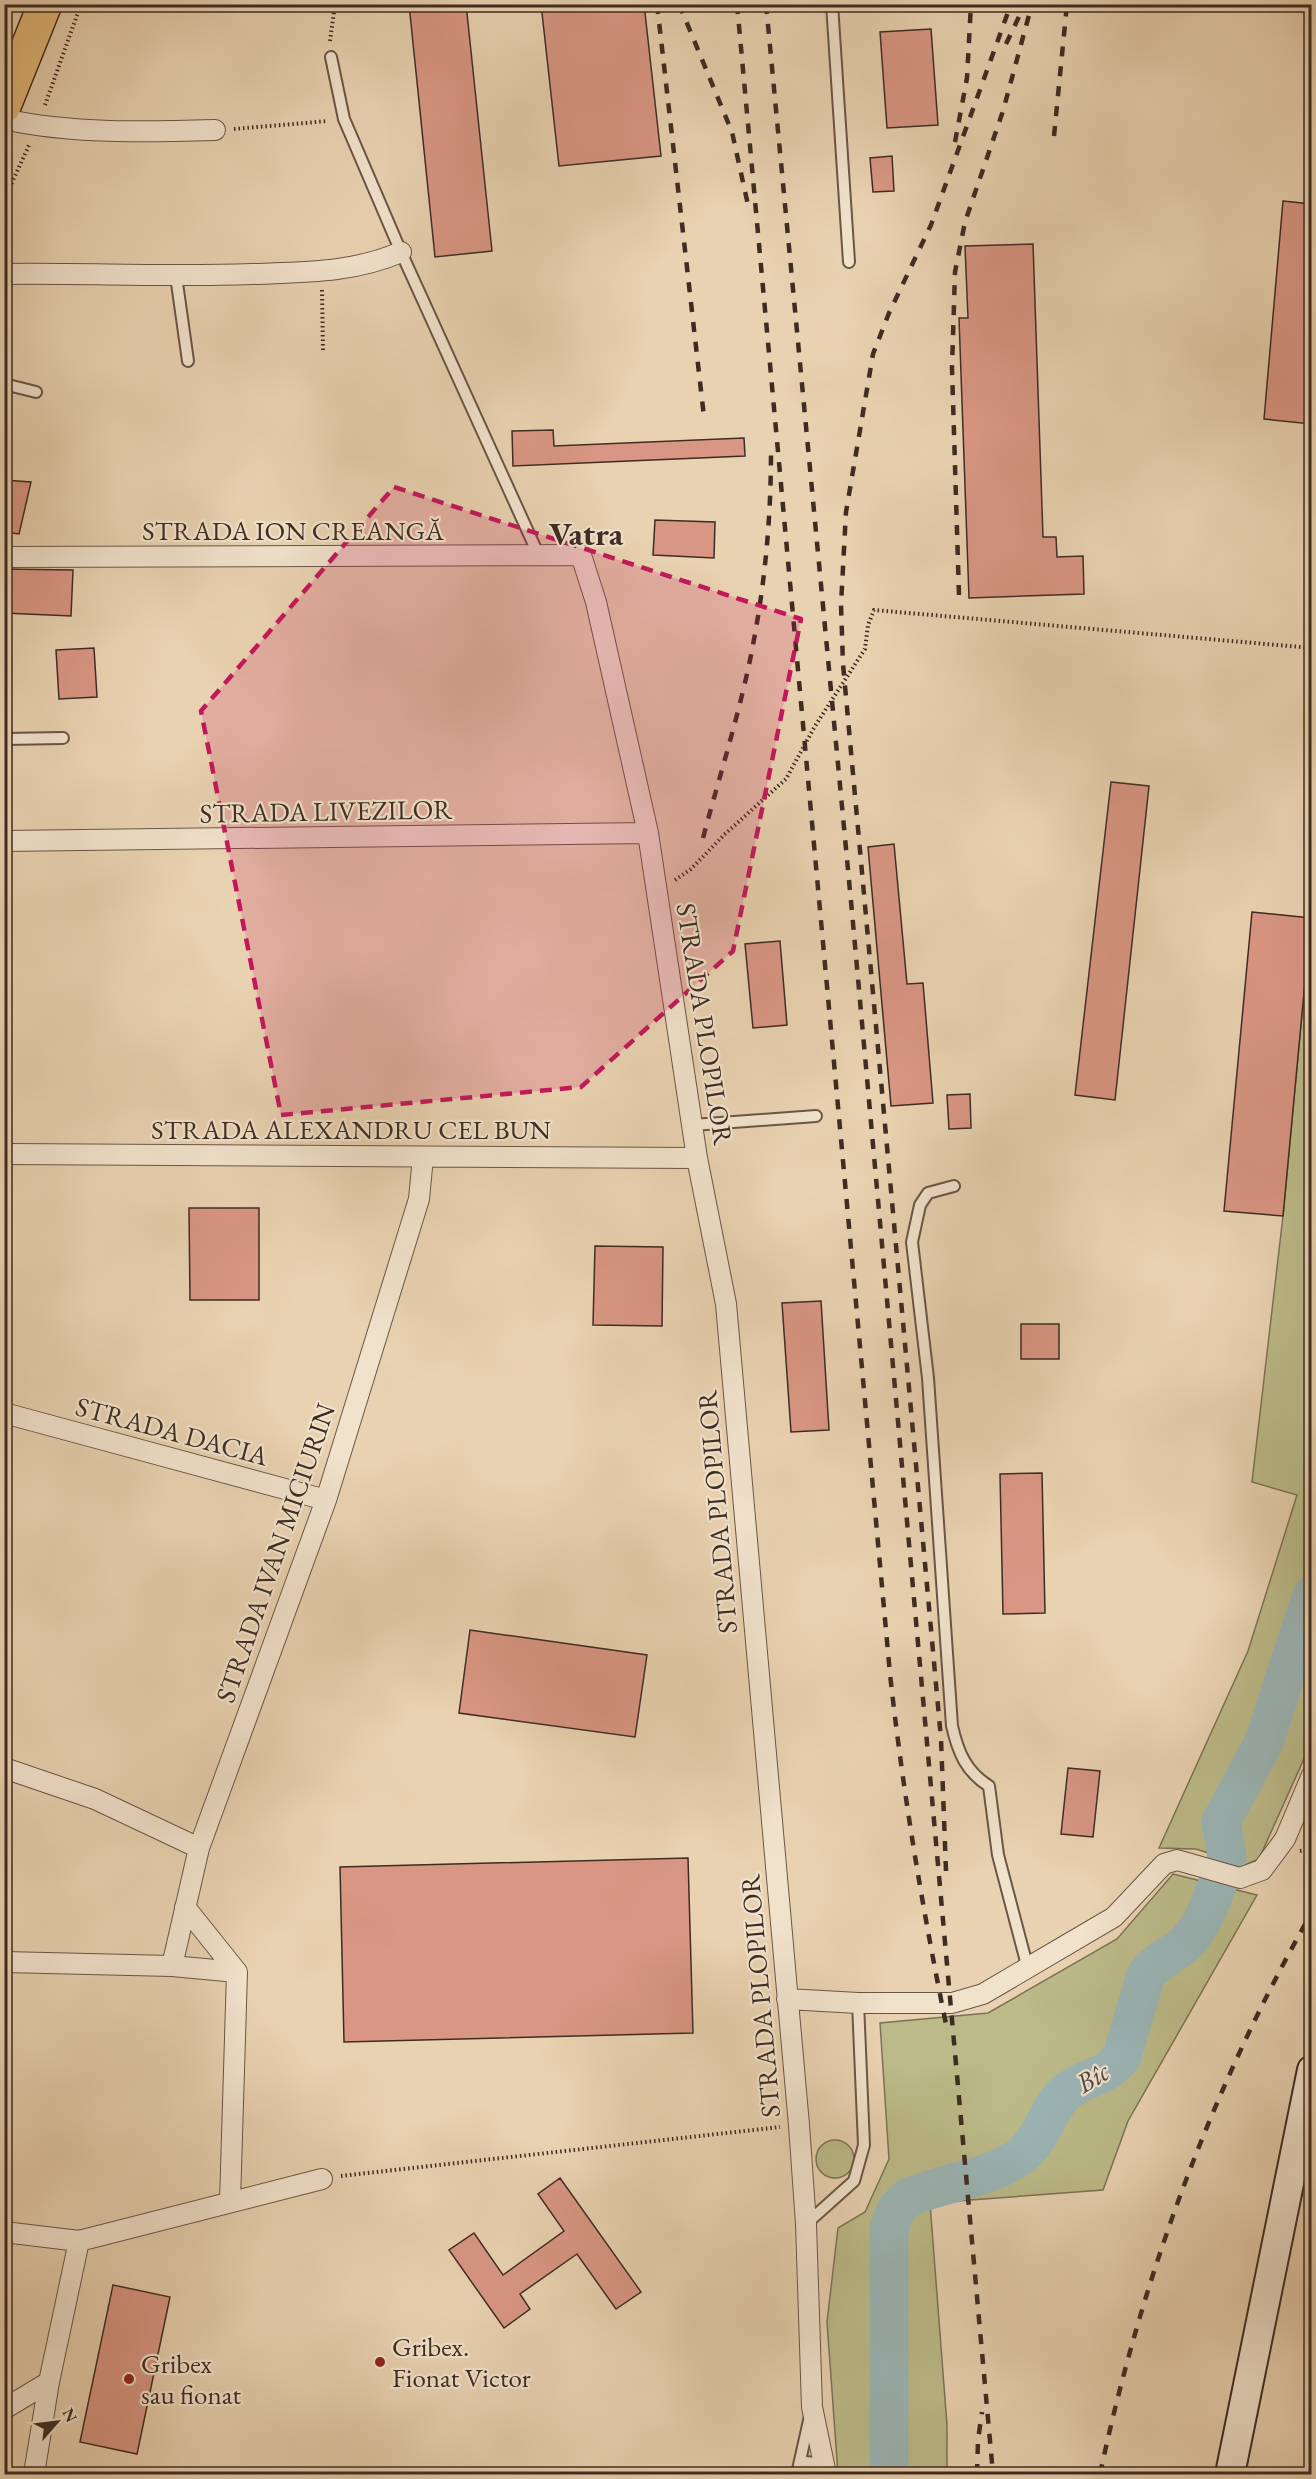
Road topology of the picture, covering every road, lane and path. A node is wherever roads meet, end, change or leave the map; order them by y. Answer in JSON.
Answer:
{"nodes":[{"id":1,"x":45,"y":4,"type":"edge"},
{"id":2,"x":81,"y":4,"type":"edge"},
{"id":3,"x":335,"y":4,"type":"edge"},
{"id":4,"x":832,"y":4,"type":"edge"},
{"id":5,"x":331,"y":57,"type":"joint"},
{"id":6,"x":4,"y":106,"type":"edge"},
{"id":7,"x":4,"y":119,"type":"edge"},
{"id":8,"x":344,"y":119,"type":"junction"},
{"id":9,"x":37,"y":127,"type":"junction"},
{"id":10,"x":215,"y":130,"type":"joint"},
{"id":11,"x":4,"y":200,"type":"edge"},
{"id":12,"x":401,"y":252,"type":"junction"},
{"id":13,"x":849,"y":262,"type":"dead end"},
{"id":14,"x":322,"y":272,"type":"junction"},
{"id":15,"x":4,"y":274,"type":"edge"},
{"id":16,"x":176,"y":276,"type":"junction"},
{"id":17,"x":323,"y":351,"type":"dead end"},
{"id":18,"x":188,"y":361,"type":"dead end"},
{"id":19,"x":4,"y":384,"type":"edge"},
{"id":20,"x":36,"y":392,"type":"dead end"},
{"id":21,"x":581,"y":555,"type":"joint"},
{"id":22,"x":539,"y":556,"type":"junction"},
{"id":23,"x":4,"y":557,"type":"edge"},
{"id":24,"x":1311,"y":648,"type":"edge"},
{"id":25,"x":63,"y":738,"type":"dead end"},
{"id":26,"x":4,"y":739,"type":"edge"},
{"id":27,"x":648,"y":833,"type":"junction"},
{"id":28,"x":4,"y":841,"type":"edge"},
{"id":29,"x":657,"y":891,"type":"junction"},
{"id":30,"x":816,"y":1116,"type":"dead end"},
{"id":31,"x":693,"y":1125,"type":"junction"},
{"id":32,"x":4,"y":1154,"type":"edge"},
{"id":33,"x":423,"y":1157,"type":"junction"},
{"id":34,"x":697,"y":1158,"type":"junction"},
{"id":35,"x":954,"y":1186,"type":"dead end"},
{"id":36,"x":4,"y":1413,"type":"edge"},
{"id":37,"x":326,"y":1500,"type":"junction"},
{"id":38,"x":4,"y":1768,"type":"edge"},
{"id":39,"x":1311,"y":1775,"type":"edge"},
{"id":40,"x":200,"y":1848,"type":"junction"},
{"id":41,"x":185,"y":1907,"type":"junction"},
{"id":42,"x":4,"y":1962,"type":"edge"},
{"id":43,"x":172,"y":1966,"type":"junction"},
{"id":44,"x":1028,"y":1969,"type":"junction"},
{"id":45,"x":237,"y":1972,"type":"junction"},
{"id":46,"x":787,"y":1999,"type":"junction"},
{"id":47,"x":858,"y":2003,"type":"junction"},
{"id":48,"x":1311,"y":2070,"type":"edge"},
{"id":49,"x":799,"y":2125,"type":"junction"},
{"id":50,"x":322,"y":2179,"type":"joint"},
{"id":51,"x":230,"y":2202,"type":"junction"},
{"id":52,"x":806,"y":2224,"type":"junction"},
{"id":53,"x":4,"y":2232,"type":"edge"},
{"id":54,"x":79,"y":2241,"type":"junction"},
{"id":55,"x":49,"y":2382,"type":"junction"},
{"id":56,"x":812,"y":2407,"type":"junction"},
{"id":57,"x":4,"y":2409,"type":"edge"},
{"id":58,"x":798,"y":2472,"type":"edge"},
{"id":59,"x":826,"y":2473,"type":"edge"},
{"id":60,"x":34,"y":2475,"type":"edge"},
{"id":61,"x":1230,"y":2475,"type":"edge"}],
"edges":[{"from":1,"to":6,"type":"highway"},
{"from":2,"to":9,"type":"path"},
{"from":3,"to":5,"type":"path"},
{"from":4,"to":13,"type":"lane"},
{"from":5,"to":8,"type":"lane"},
{"from":7,"to":9,"type":"street"},
{"from":8,"to":10,"type":"path"},
{"from":8,"to":12,"type":"lane"},
{"from":9,"to":10,"type":"street"},
{"from":9,"to":11,"type":"path"},
{"from":12,"to":14,"type":"street"},
{"from":12,"to":22,"type":"lane"},
{"from":14,"to":16,"type":"street"},
{"from":14,"to":17,"type":"path"},
{"from":15,"to":16,"type":"street"},
{"from":16,"to":18,"type":"lane"},
{"from":19,"to":20,"type":"lane"},
{"from":21,"to":22,"type":"street","name":"STRADA ION CREANGĂ"},
{"from":21,"to":27,"type":"street","name":"STRADA PLOPILOR"},
{"from":22,"to":23,"type":"street","name":"STRADA ION CREANGĂ"},
{"from":24,"to":29,"type":"path"},
{"from":25,"to":26,"type":"lane"},
{"from":27,"to":28,"type":"street","name":"STRADA LIVEZILOR"},
{"from":27,"to":29,"type":"street","name":"STRADA PLOPILOR"},
{"from":29,"to":31,"type":"street","name":"STRADA PLOPILOR"},
{"from":30,"to":31,"type":"lane"},
{"from":31,"to":34,"type":"street","name":"STRADA PLOPILOR"},
{"from":32,"to":33,"type":"street","name":"STRADA ALEXANDRU CEL BUN"},
{"from":33,"to":34,"type":"street","name":"STRADA ALEXANDRU CEL BUN"},
{"from":33,"to":37,"type":"street","name":"STRADA IVAN MICIURIN"},
{"from":34,"to":46,"type":"street","name":"STRADA PLOPILOR"},
{"from":35,"to":44,"type":"lane"},
{"from":36,"to":37,"type":"street","name":"STRADA DACIA"},
{"from":37,"to":40,"type":"street","name":"STRADA IVAN MICIURIN"},
{"from":38,"to":40,"type":"street"},
{"from":39,"to":44,"type":"street"},
{"from":40,"to":41,"type":"street","name":"STRADA IVAN MICIURIN"},
{"from":41,"to":43,"type":"street","name":"STRADA IVAN MICIURIN"},
{"from":41,"to":45,"type":"street"},
{"from":42,"to":43,"type":"street"},
{"from":43,"to":45,"type":"street"},
{"from":44,"to":47,"type":"street"},
{"from":45,"to":51,"type":"street"},
{"from":46,"to":47,"type":"street"},
{"from":46,"to":49,"type":"street","name":"STRADA PLOPILOR"},
{"from":47,"to":52,"type":"lane"},
{"from":48,"to":61,"type":"street"},
{"from":49,"to":50,"type":"path"},
{"from":49,"to":52,"type":"street","name":"STRADA PLOPILOR"},
{"from":50,"to":51,"type":"street"},
{"from":51,"to":54,"type":"street"},
{"from":52,"to":56,"type":"street","name":"STRADA PLOPILOR"},
{"from":53,"to":54,"type":"street"},
{"from":54,"to":55,"type":"street"},
{"from":55,"to":57,"type":"street"},
{"from":55,"to":60,"type":"street"},
{"from":56,"to":58,"type":"lane","name":"STRADA PLOPILOR"},
{"from":56,"to":59,"type":"street"},
{"from":58,"to":59,"type":"lane"}]}
